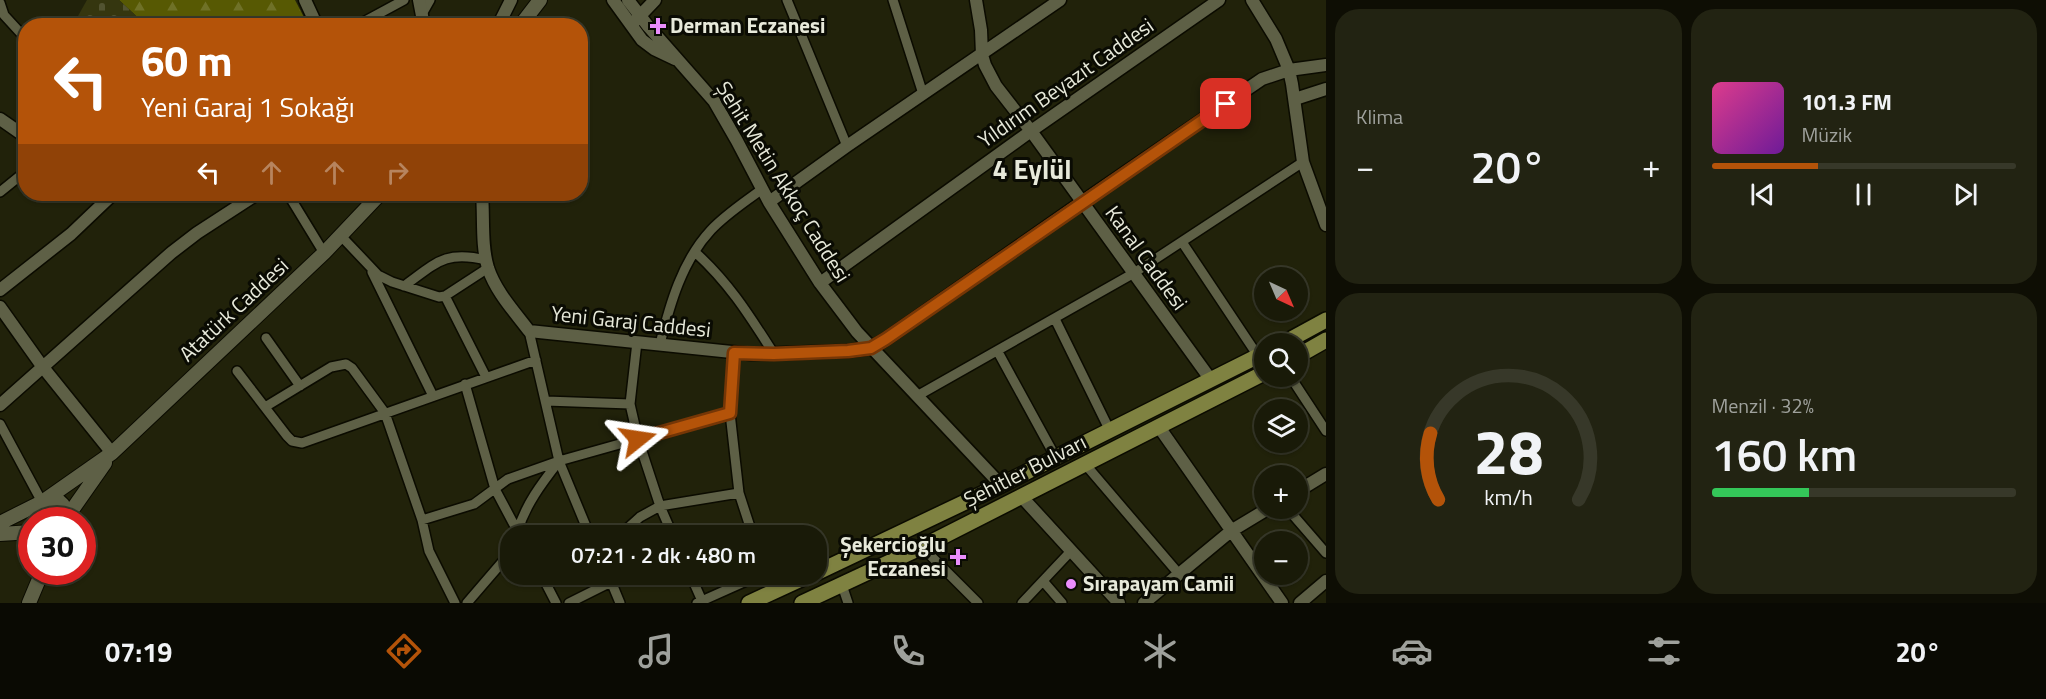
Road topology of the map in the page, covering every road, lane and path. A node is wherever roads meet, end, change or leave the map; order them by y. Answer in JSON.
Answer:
{"nodes":[{"id":1,"x":305,"y":0,"type":"edge"},
{"id":2,"x":404,"y":0,"type":"edge"},
{"id":3,"x":419,"y":0,"type":"edge"},
{"id":4,"x":430,"y":0,"type":"edge"},
{"id":5,"x":540,"y":0,"type":"edge"},
{"id":6,"x":613,"y":0,"type":"edge"},
{"id":7,"x":628,"y":0,"type":"edge"},
{"id":8,"x":655,"y":0,"type":"edge"},
{"id":9,"x":787,"y":0,"type":"edge"},
{"id":10,"x":893,"y":0,"type":"edge"},
{"id":11,"x":976,"y":0,"type":"edge"},
{"id":12,"x":1060,"y":0,"type":"edge"},
{"id":13,"x":1219,"y":0,"type":"edge"},
{"id":14,"x":1252,"y":0,"type":"edge"},
{"id":15,"x":0,"y":3,"type":"edge"},
{"id":16,"x":510,"y":3,"type":"edge"},
{"id":17,"x":313,"y":18,"type":"edge"},
{"id":18,"x":371,"y":18,"type":"edge"},
{"id":19,"x":423,"y":18,"type":"edge"},
{"id":20,"x":424,"y":18,"type":"edge"},
{"id":21,"x":502,"y":18,"type":"edge"},
{"id":22,"x":520,"y":18,"type":"edge"},
{"id":23,"x":526,"y":18,"type":"edge"},
{"id":24,"x":636,"y":20,"type":"junction"},
{"id":25,"x":18,"y":30,"type":"edge"},
{"id":26,"x":982,"y":55,"type":"junction"},
{"id":27,"x":1326,"y":65,"type":"edge"},
{"id":28,"x":1288,"y":70,"type":"junction"},
{"id":29,"x":1326,"y":89,"type":"edge"},
{"id":30,"x":923,"y":94,"type":"junction"},
{"id":31,"x":1295,"y":99,"type":"junction"},
{"id":32,"x":0,"y":119,"type":"edge"},
{"id":33,"x":1031,"y":130,"type":"junction"},
{"id":34,"x":18,"y":131,"type":"edge"},
{"id":35,"x":847,"y":146,"type":"junction"},
{"id":36,"x":1303,"y":162,"type":"junction"},
{"id":37,"x":18,"y":177,"type":"edge"},
{"id":38,"x":762,"y":189,"type":"junction"},
{"id":39,"x":0,"y":192,"type":"edge"},
{"id":40,"x":105,"y":201,"type":"edge"},
{"id":41,"x":246,"y":201,"type":"edge"},
{"id":42,"x":292,"y":201,"type":"edge"},
{"id":43,"x":374,"y":201,"type":"edge"},
{"id":44,"x":482,"y":201,"type":"edge"},
{"id":45,"x":769,"y":202,"type":"junction"},
{"id":46,"x":1082,"y":202,"type":"junction"},
{"id":47,"x":1326,"y":225,"type":"edge"},
{"id":48,"x":341,"y":236,"type":"junction"},
{"id":49,"x":1182,"y":242,"type":"junction"},
{"id":50,"x":696,"y":252,"type":"junction"},
{"id":51,"x":324,"y":253,"type":"junction"},
{"id":52,"x":487,"y":264,"type":"junction"},
{"id":53,"x":371,"y":270,"type":"junction"},
{"id":54,"x":1134,"y":273,"type":"junction"},
{"id":55,"x":820,"y":283,"type":"junction"},
{"id":56,"x":404,"y":286,"type":"junction"},
{"id":57,"x":0,"y":290,"type":"edge"},
{"id":58,"x":445,"y":296,"type":"junction"},
{"id":59,"x":0,"y":306,"type":"edge"},
{"id":60,"x":1055,"y":319,"type":"junction"},
{"id":61,"x":1326,"y":320,"type":"edge"},
{"id":62,"x":529,"y":331,"type":"junction"},
{"id":63,"x":1302,"y":333,"type":"edge"},
{"id":64,"x":266,"y":338,"type":"dead end"},
{"id":65,"x":1326,"y":340,"type":"edge"},
{"id":66,"x":637,"y":342,"type":"junction"},
{"id":67,"x":660,"y":344,"type":"junction"},
{"id":68,"x":1254,"y":345,"type":"edge"},
{"id":69,"x":871,"y":348,"type":"junction"},
{"id":70,"x":1308,"y":350,"type":"edge"},
{"id":71,"x":998,"y":352,"type":"junction"},
{"id":72,"x":734,"y":353,"type":"junction"},
{"id":73,"x":774,"y":354,"type":"junction"},
{"id":74,"x":1254,"y":358,"type":"edge"},
{"id":75,"x":536,"y":360,"type":"junction"},
{"id":76,"x":42,"y":366,"type":"junction"},
{"id":77,"x":237,"y":371,"type":"dead end"},
{"id":78,"x":486,"y":377,"type":"junction"},
{"id":79,"x":1254,"y":378,"type":"edge"},
{"id":80,"x":1211,"y":380,"type":"junction"},
{"id":81,"x":465,"y":384,"type":"junction"},
{"id":82,"x":300,"y":386,"type":"junction"},
{"id":83,"x":1297,"y":387,"type":"edge"},
{"id":84,"x":433,"y":396,"type":"junction"},
{"id":85,"x":917,"y":396,"type":"junction"},
{"id":86,"x":546,"y":401,"type":"junction"},
{"id":87,"x":630,"y":404,"type":"junction"},
{"id":88,"x":0,"y":405,"type":"edge"},
{"id":89,"x":265,"y":407,"type":"junction"},
{"id":90,"x":386,"y":413,"type":"junction"},
{"id":91,"x":730,"y":413,"type":"junction"},
{"id":92,"x":0,"y":424,"type":"edge"},
{"id":93,"x":1159,"y":427,"type":"junction"},
{"id":94,"x":1110,"y":431,"type":"junction"},
{"id":95,"x":1326,"y":431,"type":"edge"},
{"id":96,"x":638,"y":439,"type":"junction"},
{"id":97,"x":112,"y":453,"type":"junction"},
{"id":98,"x":1056,"y":458,"type":"junction"},
{"id":99,"x":559,"y":460,"type":"junction"},
{"id":100,"x":1085,"y":464,"type":"junction"},
{"id":101,"x":1326,"y":474,"type":"edge"},
{"id":102,"x":1001,"y":485,"type":"junction"},
{"id":103,"x":1308,"y":486,"type":"edge"},
{"id":104,"x":495,"y":489,"type":"junction"},
{"id":105,"x":739,"y":493,"type":"junction"},
{"id":106,"x":1021,"y":496,"type":"junction"},
{"id":107,"x":660,"y":506,"type":"junction"},
{"id":108,"x":35,"y":507,"type":"edge"},
{"id":109,"x":45,"y":507,"type":"edge"},
{"id":110,"x":46,"y":507,"type":"edge"},
{"id":111,"x":63,"y":507,"type":"edge"},
{"id":112,"x":74,"y":507,"type":"edge"},
{"id":113,"x":1254,"y":517,"type":"edge"},
{"id":114,"x":18,"y":519,"type":"edge"},
{"id":115,"x":1297,"y":519,"type":"edge"},
{"id":116,"x":422,"y":520,"type":"junction"},
{"id":117,"x":0,"y":523,"type":"edge"},
{"id":118,"x":513,"y":525,"type":"edge"},
{"id":119,"x":520,"y":525,"type":"edge"},
{"id":120,"x":586,"y":525,"type":"edge"},
{"id":121,"x":631,"y":525,"type":"edge"},
{"id":122,"x":668,"y":525,"type":"edge"},
{"id":123,"x":749,"y":525,"type":"edge"},
{"id":124,"x":1231,"y":531,"type":"junction"},
{"id":125,"x":18,"y":533,"type":"edge"},
{"id":126,"x":0,"y":534,"type":"edge"},
{"id":127,"x":922,"y":547,"type":"junction"},
{"id":128,"x":1071,"y":551,"type":"junction"},
{"id":129,"x":1326,"y":553,"type":"edge"},
{"id":130,"x":500,"y":564,"type":"edge"},
{"id":131,"x":827,"y":568,"type":"edge"},
{"id":132,"x":1179,"y":574,"type":"junction"},
{"id":133,"x":1043,"y":581,"type":"junction"},
{"id":134,"x":1326,"y":581,"type":"edge"},
{"id":135,"x":31,"y":585,"type":"edge"},
{"id":136,"x":36,"y":585,"type":"edge"},
{"id":137,"x":547,"y":585,"type":"edge"},
{"id":138,"x":598,"y":585,"type":"edge"},
{"id":139,"x":612,"y":585,"type":"edge"},
{"id":140,"x":694,"y":585,"type":"edge"},
{"id":141,"x":738,"y":585,"type":"edge"},
{"id":142,"x":769,"y":585,"type":"edge"},
{"id":143,"x":790,"y":585,"type":"edge"},
{"id":144,"x":842,"y":585,"type":"junction"},
{"id":145,"x":773,"y":593,"type":"junction"},
{"id":146,"x":30,"y":600,"type":"edge"},
{"id":147,"x":699,"y":602,"type":"edge"},
{"id":148,"x":455,"y":603,"type":"edge"},
{"id":149,"x":467,"y":603,"type":"edge"},
{"id":150,"x":556,"y":603,"type":"edge"},
{"id":151,"x":569,"y":603,"type":"edge"},
{"id":152,"x":620,"y":603,"type":"edge"},
{"id":153,"x":749,"y":603,"type":"edge"},
{"id":154,"x":802,"y":603,"type":"edge"},
{"id":155,"x":848,"y":603,"type":"edge"},
{"id":156,"x":978,"y":603,"type":"edge"},
{"id":157,"x":1023,"y":603,"type":"edge"},
{"id":158,"x":1062,"y":603,"type":"edge"},
{"id":159,"x":1119,"y":603,"type":"edge"},
{"id":160,"x":1144,"y":603,"type":"edge"},
{"id":161,"x":1282,"y":603,"type":"edge"},
{"id":162,"x":1300,"y":603,"type":"edge"}],
"edges":[{"from":1,"to":17,"type":"street"},
{"from":2,"to":18,"type":"street"},
{"from":3,"to":19,"type":"street"},
{"from":4,"to":20,"type":"street"},
{"from":5,"to":23,"type":"main road"},
{"from":6,"to":24,"type":"street","name":"Şehit Metin Akkoç Caddesi"},
{"from":7,"to":24,"type":"street","name":"Şehit Metin Akkoç Caddesi"},
{"from":8,"to":24,"type":"street"},
{"from":9,"to":35,"type":"street"},
{"from":10,"to":30,"type":"street"},
{"from":11,"to":26,"type":"street","name":"Kanal Caddesi"},
{"from":12,"to":26,"type":"street"},
{"from":13,"to":33,"type":"street","name":"Yıldırım Beyazıt Caddesi"},
{"from":14,"to":28,"type":"street"},
{"from":15,"to":25,"type":"street"},
{"from":16,"to":21,"type":"street"},
{"from":16,"to":22,"type":"street"},
{"from":24,"to":38,"type":"street","name":"Şehit Metin Akkoç Caddesi"},
{"from":26,"to":30,"type":"street"},
{"from":26,"to":33,"type":"street","name":"Kanal Caddesi"},
{"from":27,"to":28,"type":"street","name":"Yeni Garaj Caddesi"},
{"from":28,"to":31,"type":"street"},
{"from":28,"to":46,"type":"street","name":"Yeni Garaj Caddesi"},
{"from":29,"to":31,"type":"street"},
{"from":30,"to":35,"type":"street"},
{"from":31,"to":36,"type":"street"},
{"from":32,"to":34,"type":"street"},
{"from":33,"to":46,"type":"street","name":"Kanal Caddesi"},
{"from":33,"to":55,"type":"street","name":"Yıldırım Beyazıt Caddesi"},
{"from":35,"to":45,"type":"street"},
{"from":36,"to":47,"type":"street"},
{"from":36,"to":49,"type":"street"},
{"from":37,"to":39,"type":"street"},
{"from":38,"to":45,"type":"street","name":"Şehit Metin Akkoç Caddesi"},
{"from":38,"to":50,"type":"street"},
{"from":40,"to":57,"type":"street"},
{"from":41,"to":76,"type":"street"},
{"from":42,"to":51,"type":"street"},
{"from":43,"to":48,"type":"main road","name":"Atatürk Caddesi"},
{"from":44,"to":52,"type":"street"},
{"from":45,"to":55,"type":"street","name":"Şehit Metin Akkoç Caddesi"},
{"from":46,"to":54,"type":"street","name":"Kanal Caddesi"},
{"from":46,"to":69,"type":"street","name":"Yeni Garaj Caddesi"},
{"from":48,"to":51,"type":"main road","name":"Atatürk Caddesi"},
{"from":48,"to":53,"type":"street"},
{"from":49,"to":54,"type":"street"},
{"from":49,"to":68,"type":"street"},
{"from":50,"to":67,"type":"street"},
{"from":50,"to":73,"type":"street"},
{"from":51,"to":97,"type":"main road","name":"Atatürk Caddesi"},
{"from":52,"to":56,"type":"street"},
{"from":52,"to":58,"type":"street"},
{"from":52,"to":62,"type":"street"},
{"from":53,"to":56,"type":"street"},
{"from":53,"to":84,"type":"street"},
{"from":54,"to":60,"type":"street"},
{"from":54,"to":80,"type":"street","name":"Kanal Caddesi"},
{"from":55,"to":69,"type":"street","name":"Şehit Metin Akkoç Caddesi"},
{"from":56,"to":58,"type":"street"},
{"from":58,"to":78,"type":"street"},
{"from":59,"to":76,"type":"street"},
{"from":60,"to":71,"type":"street"},
{"from":60,"to":94,"type":"street"},
{"from":61,"to":63,"type":"main road"},
{"from":62,"to":66,"type":"street","name":"Yeni Garaj Caddesi"},
{"from":62,"to":75,"type":"street"},
{"from":64,"to":82,"type":"street"},
{"from":65,"to":70,"type":"main road"},
{"from":66,"to":67,"type":"street","name":"Yeni Garaj Caddesi"},
{"from":66,"to":87,"type":"street"},
{"from":67,"to":72,"type":"street","name":"Yeni Garaj Caddesi"},
{"from":69,"to":73,"type":"street","name":"Yeni Garaj Caddesi"},
{"from":69,"to":85,"type":"street","name":"Şehit Metin Akkoç Caddesi"},
{"from":71,"to":85,"type":"street"},
{"from":71,"to":98,"type":"street"},
{"from":72,"to":73,"type":"street","name":"Yeni Garaj Caddesi"},
{"from":72,"to":91,"type":"street"},
{"from":74,"to":80,"type":"main road","name":"Şehitler Bulvarı"},
{"from":75,"to":78,"type":"street"},
{"from":75,"to":86,"type":"street"},
{"from":76,"to":88,"type":"street"},
{"from":76,"to":97,"type":"street"},
{"from":77,"to":89,"type":"street"},
{"from":78,"to":81,"type":"street"},
{"from":79,"to":93,"type":"main road","name":"Şehitler Bulvarı"},
{"from":80,"to":94,"type":"main road","name":"Şehitler Bulvarı"},
{"from":81,"to":84,"type":"street"},
{"from":81,"to":104,"type":"street"},
{"from":82,"to":89,"type":"street"},
{"from":82,"to":90,"type":"street"},
{"from":83,"to":95,"type":"street"},
{"from":84,"to":90,"type":"street"},
{"from":85,"to":102,"type":"street","name":"Şehit Metin Akkoç Caddesi"},
{"from":86,"to":87,"type":"street"},
{"from":86,"to":99,"type":"street"},
{"from":87,"to":96,"type":"street"},
{"from":89,"to":90,"type":"street"},
{"from":90,"to":116,"type":"street"},
{"from":91,"to":96,"type":"street"},
{"from":91,"to":105,"type":"street"},
{"from":92,"to":108,"type":"street"},
{"from":93,"to":100,"type":"main road","name":"Şehitler Bulvarı"},
{"from":93,"to":124,"type":"street"},
{"from":94,"to":98,"type":"main road","name":"Şehitler Bulvarı"},
{"from":96,"to":99,"type":"street"},
{"from":96,"to":107,"type":"street"},
{"from":97,"to":110,"type":"main road","name":"Atatürk Caddesi"},
{"from":97,"to":112,"type":"main road","name":"Atatürk Caddesi"},
{"from":98,"to":102,"type":"main road","name":"Şehitler Bulvarı"},
{"from":99,"to":104,"type":"street"},
{"from":99,"to":119,"type":"street"},
{"from":99,"to":120,"type":"street"},
{"from":100,"to":106,"type":"main road","name":"Şehitler Bulvarı"},
{"from":100,"to":132,"type":"street"},
{"from":101,"to":103,"type":"street"},
{"from":102,"to":131,"type":"main road","name":"Şehitler Bulvarı"},
{"from":104,"to":116,"type":"street"},
{"from":104,"to":118,"type":"street"},
{"from":105,"to":107,"type":"street"},
{"from":105,"to":123,"type":"street"},
{"from":106,"to":127,"type":"main road","name":"Şehitler Bulvarı"},
{"from":106,"to":128,"type":"street"},
{"from":107,"to":121,"type":"street"},
{"from":107,"to":122,"type":"street"},
{"from":109,"to":111,"type":"main road","name":"Atatürk Caddesi"},
{"from":113,"to":124,"type":"street"},
{"from":114,"to":117,"type":"main road","name":"Atatürk Caddesi"},
{"from":115,"to":129,"type":"street"},
{"from":116,"to":148,"type":"street"},
{"from":124,"to":132,"type":"street"},
{"from":124,"to":161,"type":"street"},
{"from":125,"to":126,"type":"main road"},
{"from":127,"to":144,"type":"main road","name":"Şehitler Bulvarı"},
{"from":127,"to":156,"type":"street"},
{"from":128,"to":133,"type":"street"},
{"from":128,"to":159,"type":"street"},
{"from":130,"to":149,"type":"street"},
{"from":132,"to":160,"type":"street"},
{"from":133,"to":157,"type":"street"},
{"from":133,"to":158,"type":"street"},
{"from":134,"to":162,"type":"street"},
{"from":135,"to":146,"type":"main road"},
{"from":136,"to":146,"type":"main road"},
{"from":137,"to":150,"type":"street"},
{"from":138,"to":151,"type":"street"},
{"from":139,"to":152,"type":"street"},
{"from":140,"to":147,"type":"street"},
{"from":141,"to":147,"type":"street"},
{"from":142,"to":145,"type":"street"},
{"from":143,"to":145,"type":"main road","name":"Şehitler Bulvarı"},
{"from":144,"to":154,"type":"main road","name":"Şehitler Bulvarı"},
{"from":144,"to":155,"type":"street"},
{"from":145,"to":153,"type":"main road","name":"Şehitler Bulvarı"}]}
